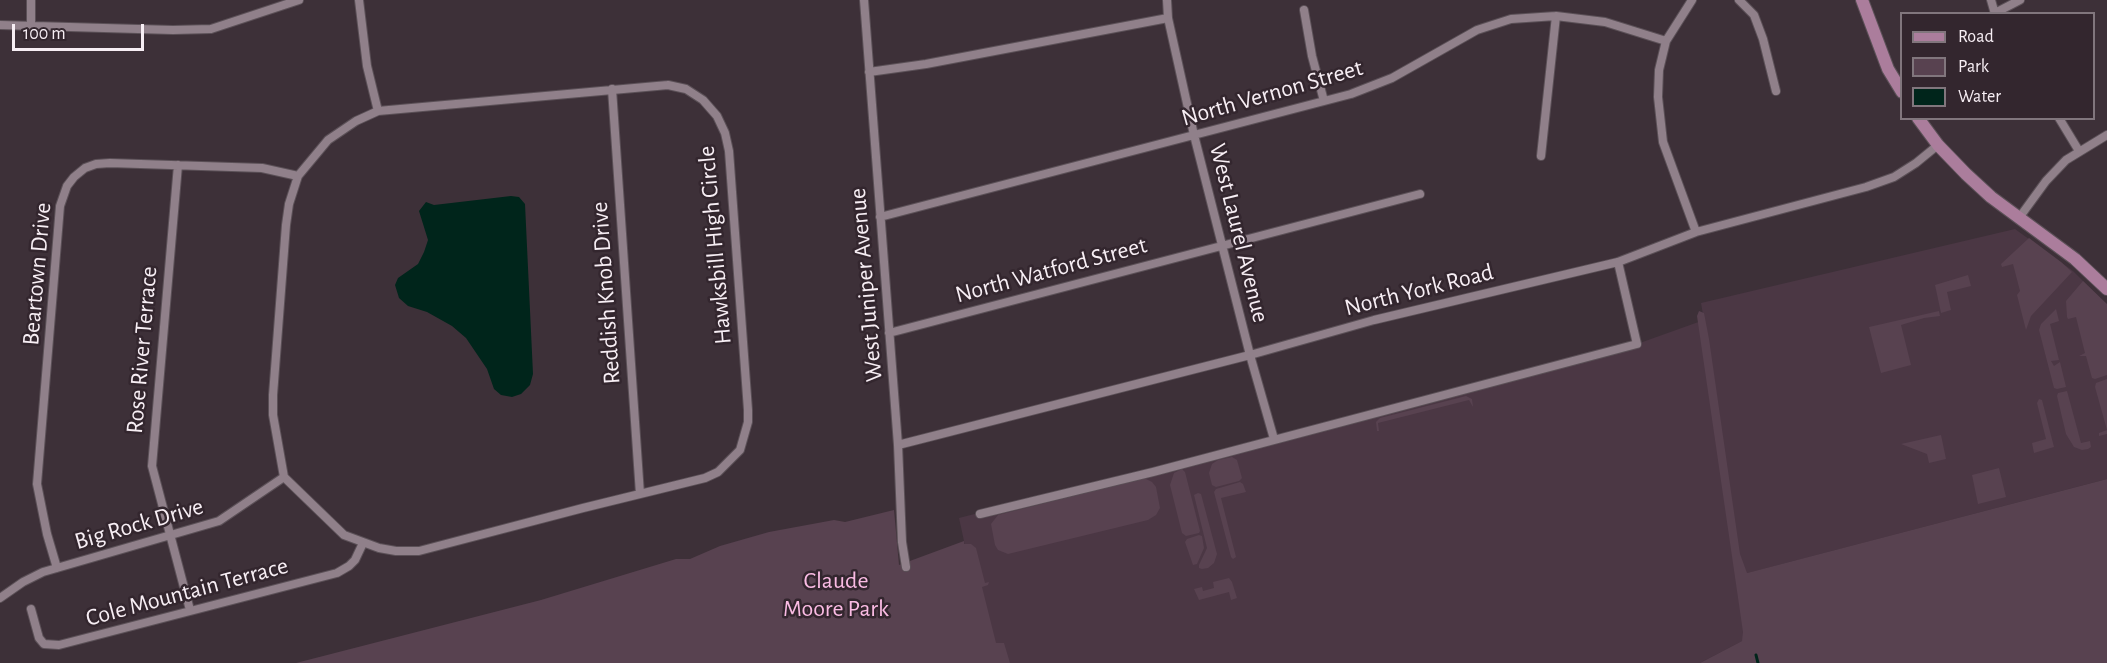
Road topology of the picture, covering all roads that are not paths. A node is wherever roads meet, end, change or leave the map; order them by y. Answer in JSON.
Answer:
{"nodes":[{"id":1,"x":31,"y":0,"type":"edge"},
{"id":2,"x":299,"y":0,"type":"edge"},
{"id":3,"x":360,"y":0,"type":"edge"},
{"id":4,"x":864,"y":0,"type":"edge"},
{"id":5,"x":1167,"y":0,"type":"edge"},
{"id":6,"x":1692,"y":0,"type":"edge"},
{"id":7,"x":1739,"y":0,"type":"edge"},
{"id":8,"x":1862,"y":0,"type":"edge"},
{"id":9,"x":2020,"y":0,"type":"edge"},
{"id":10,"x":1304,"y":10,"type":"dead end"},
{"id":11,"x":1997,"y":12,"type":"edge"},
{"id":12,"x":1556,"y":16,"type":"junction"},
{"id":13,"x":1168,"y":18,"type":"junction"},
{"id":14,"x":0,"y":25,"type":"edge"},
{"id":15,"x":31,"y":26,"type":"junction"},
{"id":16,"x":1666,"y":41,"type":"junction"},
{"id":17,"x":869,"y":72,"type":"junction"},
{"id":18,"x":612,"y":89,"type":"junction"},
{"id":19,"x":1900,"y":89,"type":"edge"},
{"id":20,"x":1776,"y":91,"type":"dead end"},
{"id":21,"x":1324,"y":101,"type":"junction"},
{"id":22,"x":378,"y":111,"type":"junction"},
{"id":23,"x":1919,"y":120,"type":"edge"},
{"id":24,"x":2060,"y":120,"type":"edge"},
{"id":25,"x":1194,"y":135,"type":"junction"},
{"id":26,"x":2107,"y":135,"type":"edge"},
{"id":27,"x":1938,"y":145,"type":"junction"},
{"id":28,"x":2079,"y":151,"type":"junction"},
{"id":29,"x":1541,"y":156,"type":"dead end"},
{"id":30,"x":178,"y":165,"type":"junction"},
{"id":31,"x":298,"y":176,"type":"junction"},
{"id":32,"x":1420,"y":194,"type":"dead end"},
{"id":33,"x":880,"y":217,"type":"junction"},
{"id":34,"x":2019,"y":218,"type":"junction"},
{"id":35,"x":1696,"y":232,"type":"junction"},
{"id":36,"x":1222,"y":244,"type":"junction"},
{"id":37,"x":1618,"y":262,"type":"junction"},
{"id":38,"x":2107,"y":290,"type":"edge"},
{"id":39,"x":890,"y":333,"type":"junction"},
{"id":40,"x":1250,"y":355,"type":"junction"},
{"id":41,"x":1274,"y":439,"type":"junction"},
{"id":42,"x":898,"y":445,"type":"junction"},
{"id":43,"x":284,"y":477,"type":"junction"},
{"id":44,"x":640,"y":494,"type":"junction"},
{"id":45,"x":980,"y":514,"type":"dead end"},
{"id":46,"x":170,"y":537,"type":"junction"},
{"id":47,"x":363,"y":543,"type":"junction"},
{"id":48,"x":906,"y":567,"type":"dead end"},
{"id":49,"x":57,"y":568,"type":"junction"},
{"id":50,"x":0,"y":598,"type":"edge"},
{"id":51,"x":31,"y":609,"type":"dead end"},
{"id":52,"x":190,"y":610,"type":"junction"}],
"edges":[{"from":1,"to":15,"type":"street"},
{"from":2,"to":15,"type":"street"},
{"from":3,"to":22,"type":"street"},
{"from":4,"to":17,"type":"street","name":"West Juniper Avenue"},
{"from":5,"to":13,"type":"street","name":"West Laurel Avenue"},
{"from":6,"to":16,"type":"street"},
{"from":7,"to":20,"type":"street"},
{"from":8,"to":19,"type":"main road"},
{"from":9,"to":11,"type":"street"},
{"from":10,"to":21,"type":"street"},
{"from":12,"to":16,"type":"street","name":"North Vernon Street"},
{"from":12,"to":21,"type":"street","name":"North Vernon Street"},
{"from":12,"to":29,"type":"street"},
{"from":13,"to":17,"type":"street"},
{"from":13,"to":25,"type":"street","name":"West Laurel Avenue"},
{"from":14,"to":15,"type":"street"},
{"from":16,"to":35,"type":"street"},
{"from":17,"to":33,"type":"street","name":"West Juniper Avenue"},
{"from":18,"to":22,"type":"street","name":"Hawksbill High Circle"},
{"from":18,"to":44,"type":"street","name":"Reddish Knob Drive"},
{"from":18,"to":44,"type":"street","name":"Hawksbill High Circle"},
{"from":21,"to":25,"type":"street","name":"North Vernon Street"},
{"from":22,"to":31,"type":"street","name":"Hawksbill High Circle"},
{"from":23,"to":27,"type":"main road"},
{"from":24,"to":28,"type":"street"},
{"from":25,"to":33,"type":"street","name":"North Vernon Street"},
{"from":25,"to":36,"type":"street","name":"West Laurel Avenue"},
{"from":26,"to":28,"type":"street"},
{"from":27,"to":34,"type":"main road"},
{"from":27,"to":35,"type":"street","name":"North York Road"},
{"from":28,"to":34,"type":"street"},
{"from":30,"to":31,"type":"street","name":"Beartown Drive"},
{"from":30,"to":46,"type":"street","name":"Rose River Terrace"},
{"from":30,"to":49,"type":"street","name":"Beartown Drive"},
{"from":31,"to":43,"type":"street","name":"Hawksbill High Circle"},
{"from":32,"to":36,"type":"street","name":"North Watford Street"},
{"from":33,"to":39,"type":"street","name":"West Juniper Avenue"},
{"from":34,"to":38,"type":"main road"},
{"from":35,"to":37,"type":"street","name":"North York Road"},
{"from":36,"to":39,"type":"street","name":"North Watford Street"},
{"from":36,"to":40,"type":"street","name":"West Laurel Avenue"},
{"from":37,"to":40,"type":"street","name":"North York Road"},
{"from":37,"to":41,"type":"street"},
{"from":39,"to":42,"type":"street","name":"West Juniper Avenue"},
{"from":40,"to":41,"type":"street","name":"West Laurel Avenue"},
{"from":40,"to":42,"type":"street","name":"North York Road"},
{"from":41,"to":45,"type":"street"},
{"from":42,"to":48,"type":"street","name":"West Juniper Avenue"},
{"from":43,"to":46,"type":"street","name":"Big Rock Drive"},
{"from":43,"to":47,"type":"street","name":"Hawksbill High Circle"},
{"from":44,"to":47,"type":"street","name":"Hawksbill High Circle"},
{"from":46,"to":49,"type":"street","name":"Big Rock Drive"},
{"from":46,"to":52,"type":"street","name":"Rose River Terrace"},
{"from":47,"to":52,"type":"street","name":"Cole Mountain Terrace"},
{"from":49,"to":50,"type":"street","name":"Big Rock Drive"},
{"from":51,"to":52,"type":"street","name":"Cole Mountain Terrace"}]}
